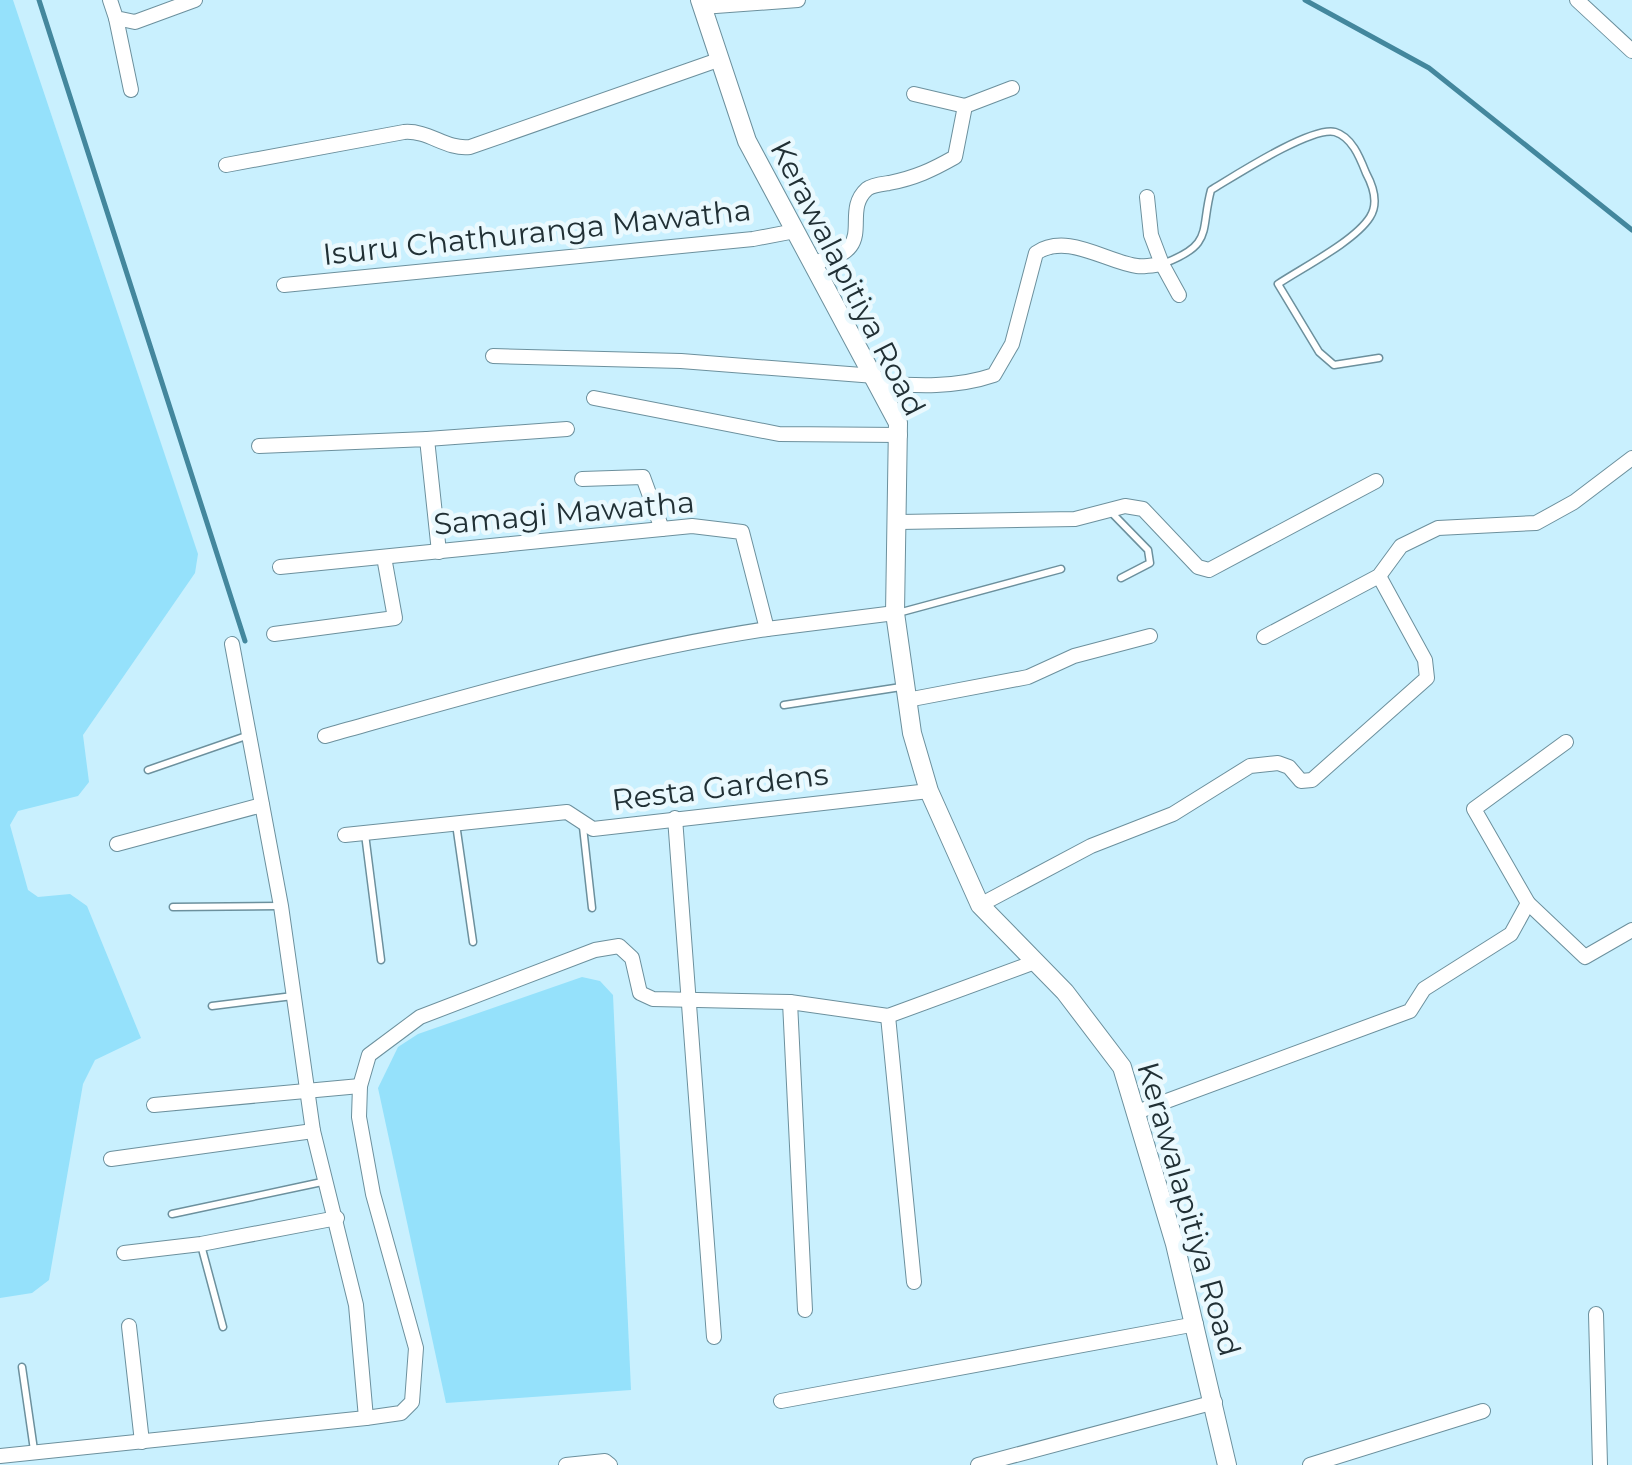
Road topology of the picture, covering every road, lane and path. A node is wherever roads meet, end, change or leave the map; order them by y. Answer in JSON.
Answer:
{"nodes":[{"id":1,"x":110,"y":0,"type":"edge"},
{"id":2,"x":195,"y":0,"type":"edge"},
{"id":3,"x":798,"y":0,"type":"edge"},
{"id":4,"x":1577,"y":0,"type":"edge"},
{"id":5,"x":701,"y":4,"type":"edge"},
{"id":6,"x":116,"y":18,"type":"junction"},
{"id":7,"x":1632,"y":51,"type":"edge"},
{"id":8,"x":718,"y":60,"type":"junction"},
{"id":9,"x":1012,"y":88,"type":"dead end"},
{"id":10,"x":130,"y":90,"type":"dead end"},
{"id":11,"x":914,"y":94,"type":"dead end"},
{"id":12,"x":966,"y":106,"type":"junction"},
{"id":13,"x":226,"y":164,"type":"dead end"},
{"id":14,"x":1148,"y":197,"type":"dead end"},
{"id":15,"x":795,"y":231,"type":"junction"},
{"id":16,"x":814,"y":262,"type":"junction"},
{"id":17,"x":1162,"y":264,"type":"junction"},
{"id":18,"x":284,"y":285,"type":"dead end"},
{"id":19,"x":1179,"y":294,"type":"dead end"},
{"id":20,"x":493,"y":356,"type":"dead end"},
{"id":21,"x":1379,"y":358,"type":"dead end"},
{"id":22,"x":876,"y":380,"type":"junction"},
{"id":23,"x":594,"y":398,"type":"dead end"},
{"id":24,"x":566,"y":429,"type":"dead end"},
{"id":25,"x":900,"y":435,"type":"junction"},
{"id":26,"x":427,"y":439,"type":"junction"},
{"id":27,"x":259,"y":446,"type":"dead end"},
{"id":28,"x":1632,"y":458,"type":"edge"},
{"id":29,"x":582,"y":479,"type":"dead end"},
{"id":30,"x":1376,"y":480,"type":"dead end"},
{"id":31,"x":1110,"y":510,"type":"junction"},
{"id":32,"x":899,"y":522,"type":"junction"},
{"id":33,"x":662,"y":529,"type":"junction"},
{"id":34,"x":439,"y":552,"type":"junction"},
{"id":35,"x":384,"y":557,"type":"junction"},
{"id":36,"x":280,"y":567,"type":"dead end"},
{"id":37,"x":1061,"y":569,"type":"dead end"},
{"id":38,"x":1379,"y":576,"type":"junction"},
{"id":39,"x":1122,"y":578,"type":"dead end"},
{"id":40,"x":896,"y":614,"type":"junction"},
{"id":41,"x":767,"y":630,"type":"junction"},
{"id":42,"x":274,"y":634,"type":"dead end"},
{"id":43,"x":1150,"y":636,"type":"dead end"},
{"id":44,"x":1264,"y":637,"type":"dead end"},
{"id":45,"x":232,"y":644,"type":"dead end"},
{"id":46,"x":906,"y":693,"type":"junction"},
{"id":47,"x":784,"y":705,"type":"dead end"},
{"id":48,"x":249,"y":734,"type":"junction"},
{"id":49,"x":325,"y":736,"type":"dead end"},
{"id":50,"x":1566,"y":742,"type":"dead end"},
{"id":51,"x":148,"y":770,"type":"dead end"},
{"id":52,"x":930,"y":791,"type":"junction"},
{"id":53,"x":262,"y":805,"type":"junction"},
{"id":54,"x":675,"y":818,"type":"junction"},
{"id":55,"x":456,"y":822,"type":"junction"},
{"id":56,"x":584,"y":827,"type":"junction"},
{"id":57,"x":364,"y":834,"type":"junction"},
{"id":58,"x":344,"y":835,"type":"dead end"},
{"id":59,"x":117,"y":844,"type":"dead end"},
{"id":60,"x":1528,"y":902,"type":"junction"},
{"id":61,"x":980,"y":905,"type":"junction"},
{"id":62,"x":281,"y":906,"type":"junction"},
{"id":63,"x":172,"y":907,"type":"dead end"},
{"id":64,"x":592,"y":908,"type":"dead end"},
{"id":65,"x":1632,"y":930,"type":"edge"},
{"id":66,"x":472,"y":942,"type":"dead end"},
{"id":67,"x":380,"y":960,"type":"dead end"},
{"id":68,"x":1036,"y":962,"type":"junction"},
{"id":69,"x":292,"y":996,"type":"junction"},
{"id":70,"x":686,"y":998,"type":"junction"},
{"id":71,"x":790,"y":1002,"type":"junction"},
{"id":72,"x":212,"y":1006,"type":"dead end"},
{"id":73,"x":888,"y":1016,"type":"junction"},
{"id":74,"x":360,"y":1086,"type":"junction"},
{"id":75,"x":307,"y":1092,"type":"junction"},
{"id":76,"x":154,"y":1105,"type":"dead end"},
{"id":77,"x":1137,"y":1112,"type":"junction"},
{"id":78,"x":313,"y":1132,"type":"junction"},
{"id":79,"x":111,"y":1159,"type":"dead end"},
{"id":80,"x":325,"y":1181,"type":"junction"},
{"id":81,"x":172,"y":1214,"type":"dead end"},
{"id":82,"x":337,"y":1218,"type":"junction"},
{"id":83,"x":201,"y":1244,"type":"junction"},
{"id":84,"x":124,"y":1253,"type":"dead end"},
{"id":85,"x":914,"y":1282,"type":"dead end"},
{"id":86,"x":805,"y":1310,"type":"dead end"},
{"id":87,"x":1596,"y":1314,"type":"dead end"},
{"id":88,"x":1196,"y":1324,"type":"junction"},
{"id":89,"x":129,"y":1326,"type":"dead end"},
{"id":90,"x":223,"y":1327,"type":"dead end"},
{"id":91,"x":714,"y":1337,"type":"dead end"},
{"id":92,"x":22,"y":1367,"type":"dead end"},
{"id":93,"x":781,"y":1401,"type":"dead end"},
{"id":94,"x":1215,"y":1402,"type":"junction"},
{"id":95,"x":1483,"y":1411,"type":"dead end"},
{"id":96,"x":366,"y":1418,"type":"junction"},
{"id":97,"x":142,"y":1442,"type":"junction"},
{"id":98,"x":35,"y":1453,"type":"junction"},
{"id":99,"x":0,"y":1456,"type":"edge"},
{"id":100,"x":566,"y":1465,"type":"edge"},
{"id":101,"x":610,"y":1465,"type":"edge"},
{"id":102,"x":978,"y":1465,"type":"edge"},
{"id":103,"x":1227,"y":1465,"type":"edge"},
{"id":104,"x":1310,"y":1465,"type":"edge"},
{"id":105,"x":1600,"y":1465,"type":"edge"}],
"edges":[{"from":1,"to":6,"type":"street"},
{"from":2,"to":6,"type":"street"},
{"from":3,"to":5,"type":"street"},
{"from":4,"to":7,"type":"street"},
{"from":5,"to":8,"type":"street","name":"Kerawalapitiya Road"},
{"from":6,"to":10,"type":"street"},
{"from":8,"to":13,"type":"street"},
{"from":8,"to":15,"type":"street","name":"Kerawalapitiya Road"},
{"from":9,"to":12,"type":"street"},
{"from":11,"to":12,"type":"street"},
{"from":12,"to":16,"type":"street"},
{"from":14,"to":17,"type":"street"},
{"from":15,"to":16,"type":"street","name":"Kerawalapitiya Road"},
{"from":15,"to":18,"type":"street","name":"Isuru Chathuranga Mawatha"},
{"from":16,"to":22,"type":"street","name":"Kerawalapitiya Road"},
{"from":17,"to":19,"type":"street"},
{"from":17,"to":21,"type":"lane"},
{"from":17,"to":22,"type":"street"},
{"from":20,"to":22,"type":"street"},
{"from":22,"to":25,"type":"street","name":"Kerawalapitiya Road"},
{"from":23,"to":25,"type":"street"},
{"from":24,"to":26,"type":"street"},
{"from":25,"to":32,"type":"street","name":"Kerawalapitiya Road"},
{"from":26,"to":27,"type":"street"},
{"from":26,"to":34,"type":"street"},
{"from":28,"to":38,"type":"street"},
{"from":29,"to":33,"type":"street"},
{"from":30,"to":31,"type":"street"},
{"from":31,"to":32,"type":"street"},
{"from":31,"to":39,"type":"lane"},
{"from":32,"to":40,"type":"street","name":"Kerawalapitiya Road"},
{"from":33,"to":34,"type":"street","name":"Samagi Mawatha"},
{"from":33,"to":41,"type":"street","name":"Samagi Mawatha"},
{"from":34,"to":35,"type":"street","name":"Samagi Mawatha"},
{"from":35,"to":36,"type":"street","name":"Samagi Mawatha"},
{"from":35,"to":42,"type":"street"},
{"from":37,"to":40,"type":"lane"},
{"from":38,"to":44,"type":"street"},
{"from":38,"to":61,"type":"street"},
{"from":40,"to":41,"type":"street"},
{"from":40,"to":46,"type":"street","name":"Kerawalapitiya Road"},
{"from":41,"to":49,"type":"street"},
{"from":43,"to":46,"type":"street"},
{"from":45,"to":48,"type":"street"},
{"from":46,"to":47,"type":"lane"},
{"from":46,"to":52,"type":"street","name":"Kerawalapitiya Road"},
{"from":48,"to":51,"type":"lane"},
{"from":48,"to":53,"type":"street"},
{"from":50,"to":60,"type":"street"},
{"from":52,"to":54,"type":"street","name":"Resta Gardens"},
{"from":52,"to":61,"type":"street","name":"Kerawalapitiya Road"},
{"from":53,"to":59,"type":"street"},
{"from":53,"to":62,"type":"street"},
{"from":54,"to":56,"type":"street","name":"Resta Gardens"},
{"from":54,"to":70,"type":"street"},
{"from":55,"to":56,"type":"street","name":"Resta Gardens"},
{"from":55,"to":57,"type":"street","name":"Resta Gardens"},
{"from":55,"to":66,"type":"lane"},
{"from":56,"to":64,"type":"lane"},
{"from":57,"to":58,"type":"street","name":"Resta Gardens"},
{"from":57,"to":67,"type":"lane"},
{"from":60,"to":65,"type":"street"},
{"from":60,"to":77,"type":"street"},
{"from":61,"to":68,"type":"street","name":"Kerawalapitiya Road"},
{"from":62,"to":63,"type":"lane"},
{"from":62,"to":69,"type":"street"},
{"from":68,"to":73,"type":"street"},
{"from":68,"to":77,"type":"street","name":"Kerawalapitiya Road"},
{"from":69,"to":72,"type":"lane"},
{"from":69,"to":75,"type":"street"},
{"from":70,"to":71,"type":"street"},
{"from":70,"to":74,"type":"street"},
{"from":70,"to":91,"type":"street"},
{"from":71,"to":73,"type":"street"},
{"from":71,"to":86,"type":"street"},
{"from":73,"to":85,"type":"street"},
{"from":74,"to":75,"type":"street"},
{"from":74,"to":96,"type":"street"},
{"from":75,"to":76,"type":"street"},
{"from":75,"to":78,"type":"street"},
{"from":77,"to":88,"type":"street","name":"Kerawalapitiya Road"},
{"from":78,"to":79,"type":"street"},
{"from":78,"to":80,"type":"street"},
{"from":80,"to":81,"type":"lane"},
{"from":80,"to":82,"type":"street"},
{"from":82,"to":83,"type":"street"},
{"from":82,"to":96,"type":"street"},
{"from":83,"to":84,"type":"street"},
{"from":83,"to":90,"type":"lane"},
{"from":87,"to":105,"type":"street"},
{"from":88,"to":93,"type":"street"},
{"from":88,"to":94,"type":"street","name":"Kerawalapitiya Road"},
{"from":89,"to":97,"type":"street"},
{"from":92,"to":98,"type":"lane"},
{"from":94,"to":102,"type":"street"},
{"from":94,"to":103,"type":"street","name":"Kerawalapitiya Road"},
{"from":95,"to":104,"type":"street"},
{"from":96,"to":97,"type":"street"},
{"from":97,"to":98,"type":"street"},
{"from":98,"to":99,"type":"street"},
{"from":100,"to":101,"type":"street"}]}
